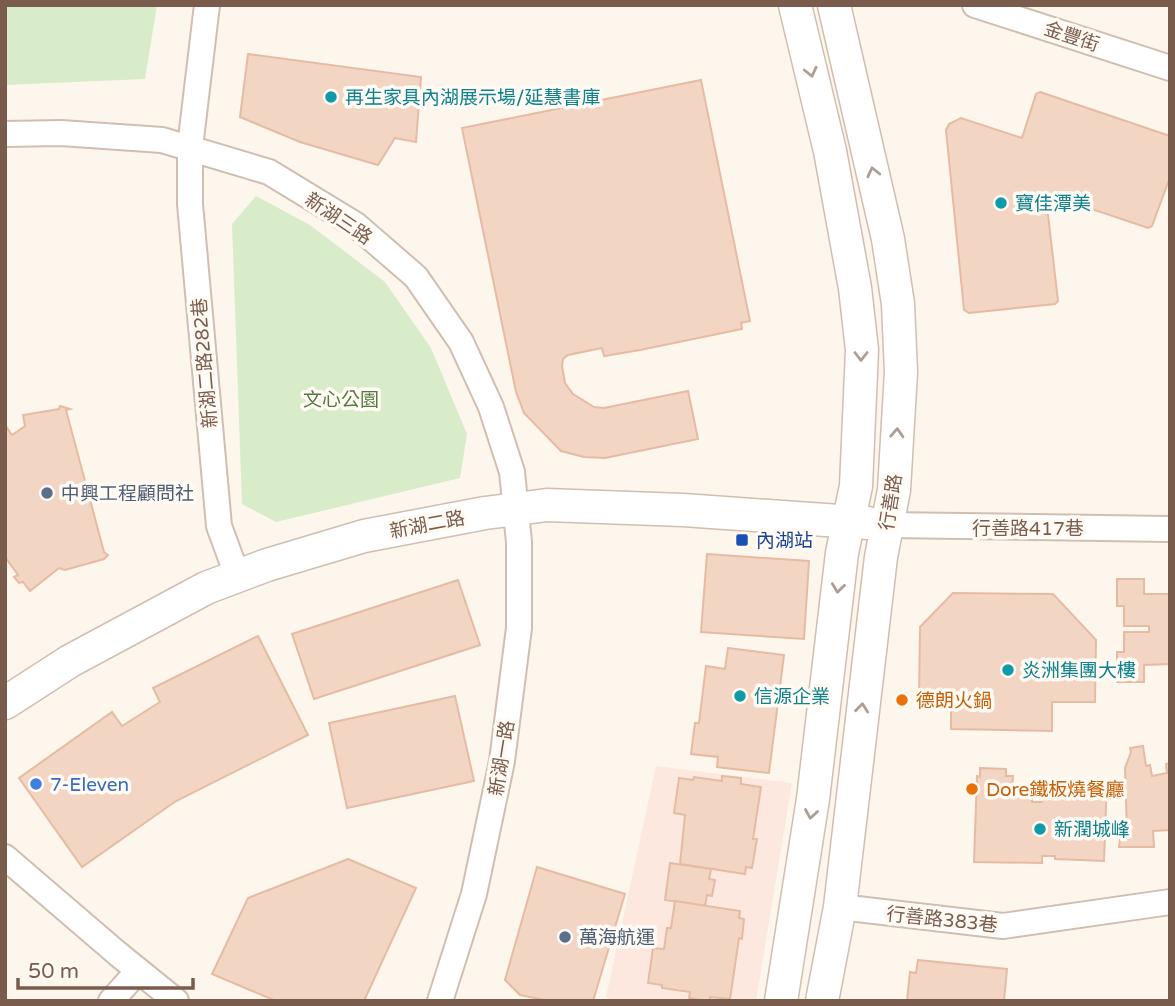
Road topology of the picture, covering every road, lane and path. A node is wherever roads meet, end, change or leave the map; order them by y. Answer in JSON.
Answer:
{"nodes":[{"id":1,"x":207,"y":5,"type":"edge"},
{"id":2,"x":795,"y":5,"type":"edge"},
{"id":3,"x":834,"y":5,"type":"edge"},
{"id":4,"x":975,"y":5,"type":"edge"},
{"id":5,"x":1170,"y":68,"type":"edge"},
{"id":6,"x":5,"y":134,"type":"edge"},
{"id":7,"x":190,"y":147,"type":"junction"},
{"id":8,"x":517,"y":508,"type":"junction"},
{"id":9,"x":849,"y":521,"type":"junction"},
{"id":10,"x":887,"y":525,"type":"junction"},
{"id":11,"x":1170,"y":529,"type":"edge"},
{"id":12,"x":237,"y":575,"type":"junction"},
{"id":13,"x":5,"y":703,"type":"edge"},
{"id":14,"x":5,"y":857,"type":"edge"},
{"id":15,"x":1170,"y":902,"type":"edge"},
{"id":16,"x":839,"y":907,"type":"junction"},
{"id":17,"x":138,"y":971,"type":"junction"},
{"id":18,"x":111,"y":1001,"type":"edge"},
{"id":19,"x":176,"y":1001,"type":"edge"},
{"id":20,"x":440,"y":1001,"type":"edge"},
{"id":21,"x":781,"y":1001,"type":"edge"},
{"id":22,"x":822,"y":1001,"type":"edge"}],
"edges":[{"from":1,"to":7,"type":"street","name":"新湖二路282巷"},
{"from":2,"to":9,"type":"street","name":"行善路","one_way":true},
{"from":10,"to":3,"type":"street","name":"行善路","one_way":true},
{"from":4,"to":5,"type":"street","name":"金豐街"},
{"from":6,"to":7,"type":"street","name":"新湖三路"},
{"from":7,"to":8,"type":"street","name":"新湖三路"},
{"from":7,"to":12,"type":"street","name":"新湖二路282巷"},
{"from":8,"to":9,"type":"street","name":"新湖二路"},
{"from":8,"to":12,"type":"street","name":"新湖二路"},
{"from":8,"to":20,"type":"street","name":"新湖一路"},
{"from":9,"to":10,"type":"street","name":"新湖二路"},
{"from":9,"to":21,"type":"street","name":"行善路","one_way":true},
{"from":10,"to":11,"type":"street","name":"行善路417巷"},
{"from":16,"to":10,"type":"street","name":"行善路","one_way":true},
{"from":12,"to":13,"type":"street","name":"新湖二路"},
{"from":14,"to":17,"type":"street"},
{"from":15,"to":16,"type":"street","name":"行善路383巷"},
{"from":16,"to":22,"type":"street","name":"行善路"},
{"from":17,"to":18,"type":"street"},
{"from":17,"to":19,"type":"street"}]}
